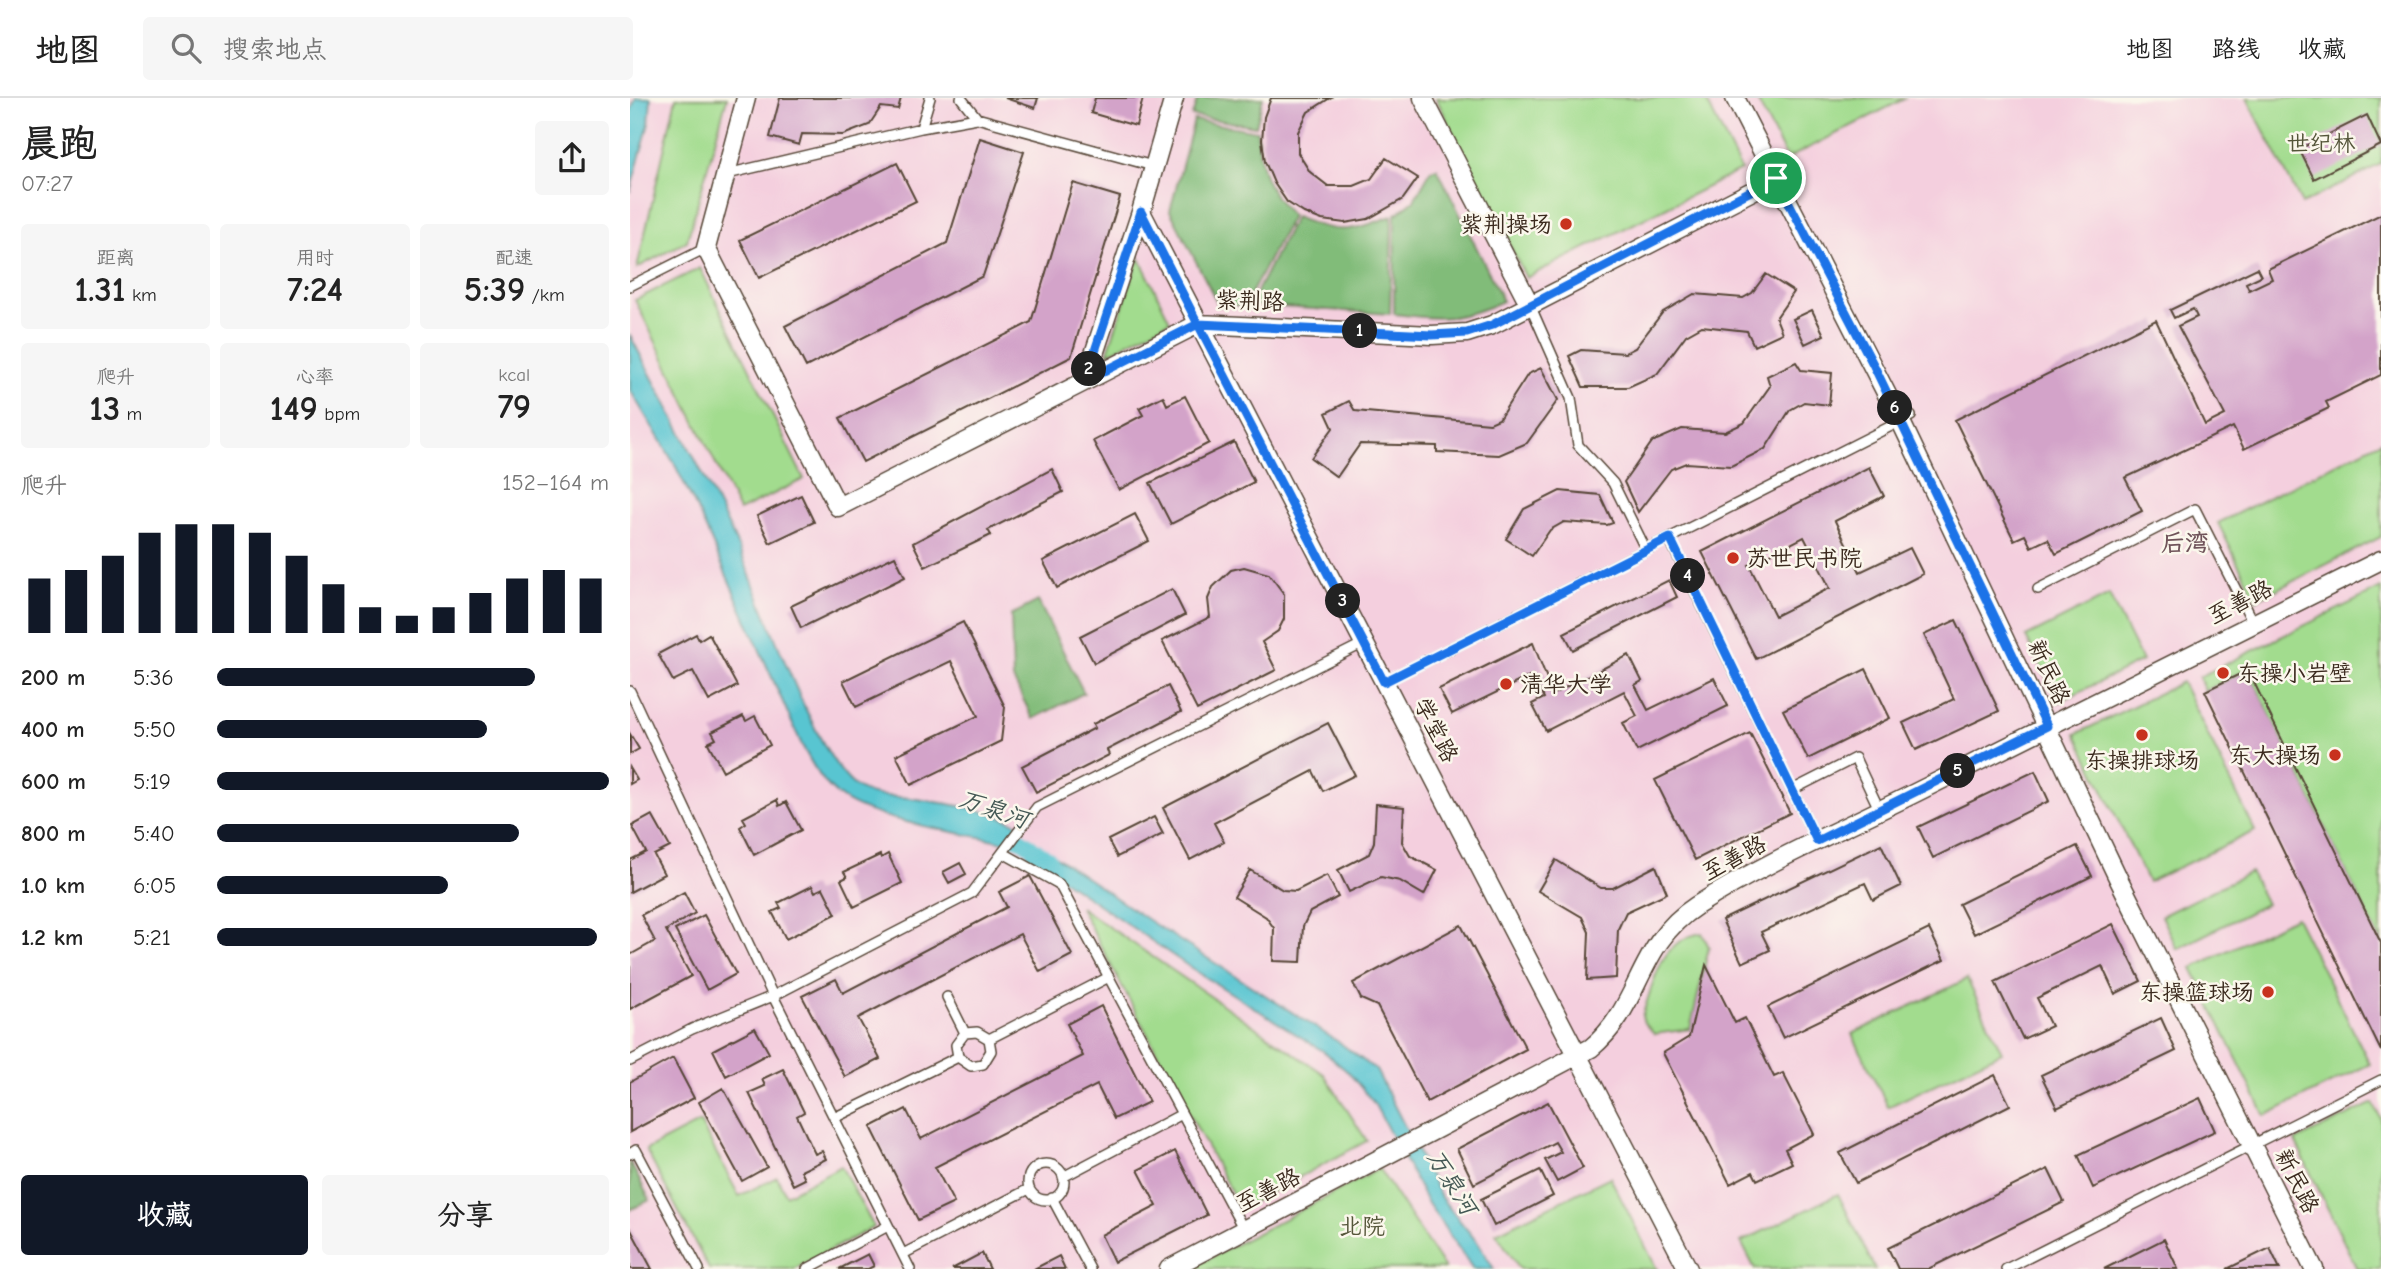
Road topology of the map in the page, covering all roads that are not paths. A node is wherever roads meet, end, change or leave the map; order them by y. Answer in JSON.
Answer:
{"nodes":[{"id":1,"x":746,"y":98,"type":"edge"},
{"id":2,"x":930,"y":98,"type":"edge"},
{"id":3,"x":961,"y":98,"type":"edge"},
{"id":4,"x":1174,"y":98,"type":"edge"},
{"id":5,"x":1423,"y":98,"type":"edge"},
{"id":6,"x":1735,"y":98,"type":"edge"},
{"id":7,"x":977,"y":118,"type":"junction"},
{"id":8,"x":921,"y":128,"type":"junction"},
{"id":9,"x":1153,"y":166,"type":"junction"},
{"id":10,"x":726,"y":174,"type":"junction"},
{"id":11,"x":1782,"y":175,"type":"junction"},
{"id":12,"x":1141,"y":212,"type":"junction"},
{"id":13,"x":706,"y":248,"type":"junction"},
{"id":14,"x":630,"y":286,"type":"edge"},
{"id":15,"x":1530,"y":305,"type":"junction"},
{"id":16,"x":1198,"y":324,"type":"junction"},
{"id":17,"x":1085,"y":381,"type":"junction"},
{"id":18,"x":1906,"y":419,"type":"junction"},
{"id":19,"x":1670,"y":538,"type":"junction"},
{"id":20,"x":1646,"y":550,"type":"junction"},
{"id":21,"x":2381,"y":559,"type":"edge"},
{"id":22,"x":2038,"y":589,"type":"dead end"},
{"id":23,"x":2253,"y":623,"type":"junction"},
{"id":24,"x":1364,"y":643,"type":"junction"},
{"id":25,"x":1384,"y":682,"type":"junction"},
{"id":26,"x":630,"y":691,"type":"edge"},
{"id":27,"x":2047,"y":726,"type":"junction"},
{"id":28,"x":1792,"y":790,"type":"junction"},
{"id":29,"x":1880,"y":811,"type":"junction"},
{"id":30,"x":1817,"y":841,"type":"junction"},
{"id":31,"x":1005,"y":854,"type":"junction"},
{"id":32,"x":1109,"y":977,"type":"junction"},
{"id":33,"x":773,"y":996,"type":"junction"},
{"id":34,"x":947,"y":998,"type":"dead end"},
{"id":35,"x":965,"y":1034,"type":"junction"},
{"id":36,"x":989,"y":1039,"type":"junction"},
{"id":37,"x":958,"y":1057,"type":"junction"},
{"id":38,"x":1576,"y":1057,"type":"junction"},
{"id":39,"x":630,"y":1061,"type":"edge"},
{"id":40,"x":2381,"y":1081,"type":"edge"},
{"id":41,"x":1182,"y":1114,"type":"junction"},
{"id":42,"x":834,"y":1118,"type":"junction"},
{"id":43,"x":2252,"y":1145,"type":"junction"},
{"id":44,"x":630,"y":1154,"type":"edge"},
{"id":45,"x":1063,"y":1177,"type":"junction"},
{"id":46,"x":1029,"y":1189,"type":"junction"},
{"id":47,"x":1052,"y":1198,"type":"junction"},
{"id":48,"x":888,"y":1226,"type":"junction"},
{"id":49,"x":1244,"y":1230,"type":"junction"},
{"id":50,"x":903,"y":1254,"type":"junction"},
{"id":51,"x":699,"y":1269,"type":"edge"},
{"id":52,"x":807,"y":1269,"type":"edge"},
{"id":53,"x":910,"y":1269,"type":"edge"},
{"id":54,"x":1090,"y":1269,"type":"edge"},
{"id":55,"x":1169,"y":1269,"type":"edge"},
{"id":56,"x":1688,"y":1269,"type":"edge"},
{"id":57,"x":2006,"y":1269,"type":"edge"},
{"id":58,"x":2314,"y":1269,"type":"edge"}],
"edges":[{"from":1,"to":10,"type":"street"},
{"from":2,"to":8,"type":"lane"},
{"from":3,"to":7,"type":"lane"},
{"from":4,"to":9,"type":"street"},
{"from":5,"to":15,"type":"street"},
{"from":6,"to":11,"type":"street","name":"新民路"},
{"from":7,"to":8,"type":"lane"},
{"from":7,"to":9,"type":"lane"},
{"from":8,"to":10,"type":"lane"},
{"from":9,"to":12,"type":"street"},
{"from":10,"to":13,"type":"street"},
{"from":11,"to":15,"type":"street","name":"紫荆路"},
{"from":11,"to":18,"type":"street","name":"新民路"},
{"from":12,"to":16,"type":"street","name":"学堂路"},
{"from":12,"to":17,"type":"street"},
{"from":13,"to":14,"type":"lane"},
{"from":13,"to":17,"type":"street","name":"紫荆路"},
{"from":15,"to":16,"type":"street","name":"紫荆路"},
{"from":15,"to":20,"type":"lane"},
{"from":16,"to":17,"type":"street","name":"紫荆路"},
{"from":16,"to":24,"type":"street","name":"学堂路"},
{"from":18,"to":19,"type":"lane"},
{"from":18,"to":27,"type":"street","name":"新民路"},
{"from":19,"to":20,"type":"lane"},
{"from":19,"to":28,"type":"lane"},
{"from":20,"to":25,"type":"lane"},
{"from":21,"to":23,"type":"street","name":"至善路"},
{"from":22,"to":23,"type":"lane"},
{"from":23,"to":27,"type":"street","name":"至善路"},
{"from":24,"to":25,"type":"street","name":"学堂路"},
{"from":24,"to":31,"type":"lane"},
{"from":25,"to":38,"type":"street","name":"学堂路"},
{"from":26,"to":33,"type":"lane"},
{"from":27,"to":29,"type":"street","name":"至善路"},
{"from":27,"to":43,"type":"street","name":"新民路"},
{"from":28,"to":29,"type":"lane"},
{"from":28,"to":30,"type":"lane"},
{"from":29,"to":30,"type":"street","name":"至善路"},
{"from":30,"to":38,"type":"street","name":"至善路"},
{"from":31,"to":32,"type":"lane"},
{"from":31,"to":33,"type":"lane"},
{"from":32,"to":36,"type":"lane"},
{"from":32,"to":41,"type":"lane"},
{"from":33,"to":39,"type":"lane"},
{"from":33,"to":42,"type":"lane"},
{"from":34,"to":35,"type":"lane"},
{"from":35,"to":36,"type":"lane"},
{"from":35,"to":37,"type":"lane"},
{"from":36,"to":37,"type":"lane"},
{"from":37,"to":42,"type":"lane"},
{"from":38,"to":49,"type":"street","name":"至善路"},
{"from":38,"to":56,"type":"street","name":"学堂路"},
{"from":40,"to":43,"type":"lane"},
{"from":41,"to":45,"type":"lane"},
{"from":41,"to":49,"type":"lane"},
{"from":42,"to":48,"type":"lane"},
{"from":43,"to":57,"type":"lane"},
{"from":43,"to":58,"type":"street","name":"新民路"},
{"from":44,"to":51,"type":"lane"},
{"from":45,"to":46,"type":"lane"},
{"from":45,"to":47,"type":"lane"},
{"from":46,"to":47,"type":"lane"},
{"from":46,"to":50,"type":"lane"},
{"from":47,"to":54,"type":"lane"},
{"from":48,"to":50,"type":"lane"},
{"from":48,"to":52,"type":"lane"},
{"from":49,"to":55,"type":"street","name":"至善路"},
{"from":50,"to":53,"type":"lane"}]}
